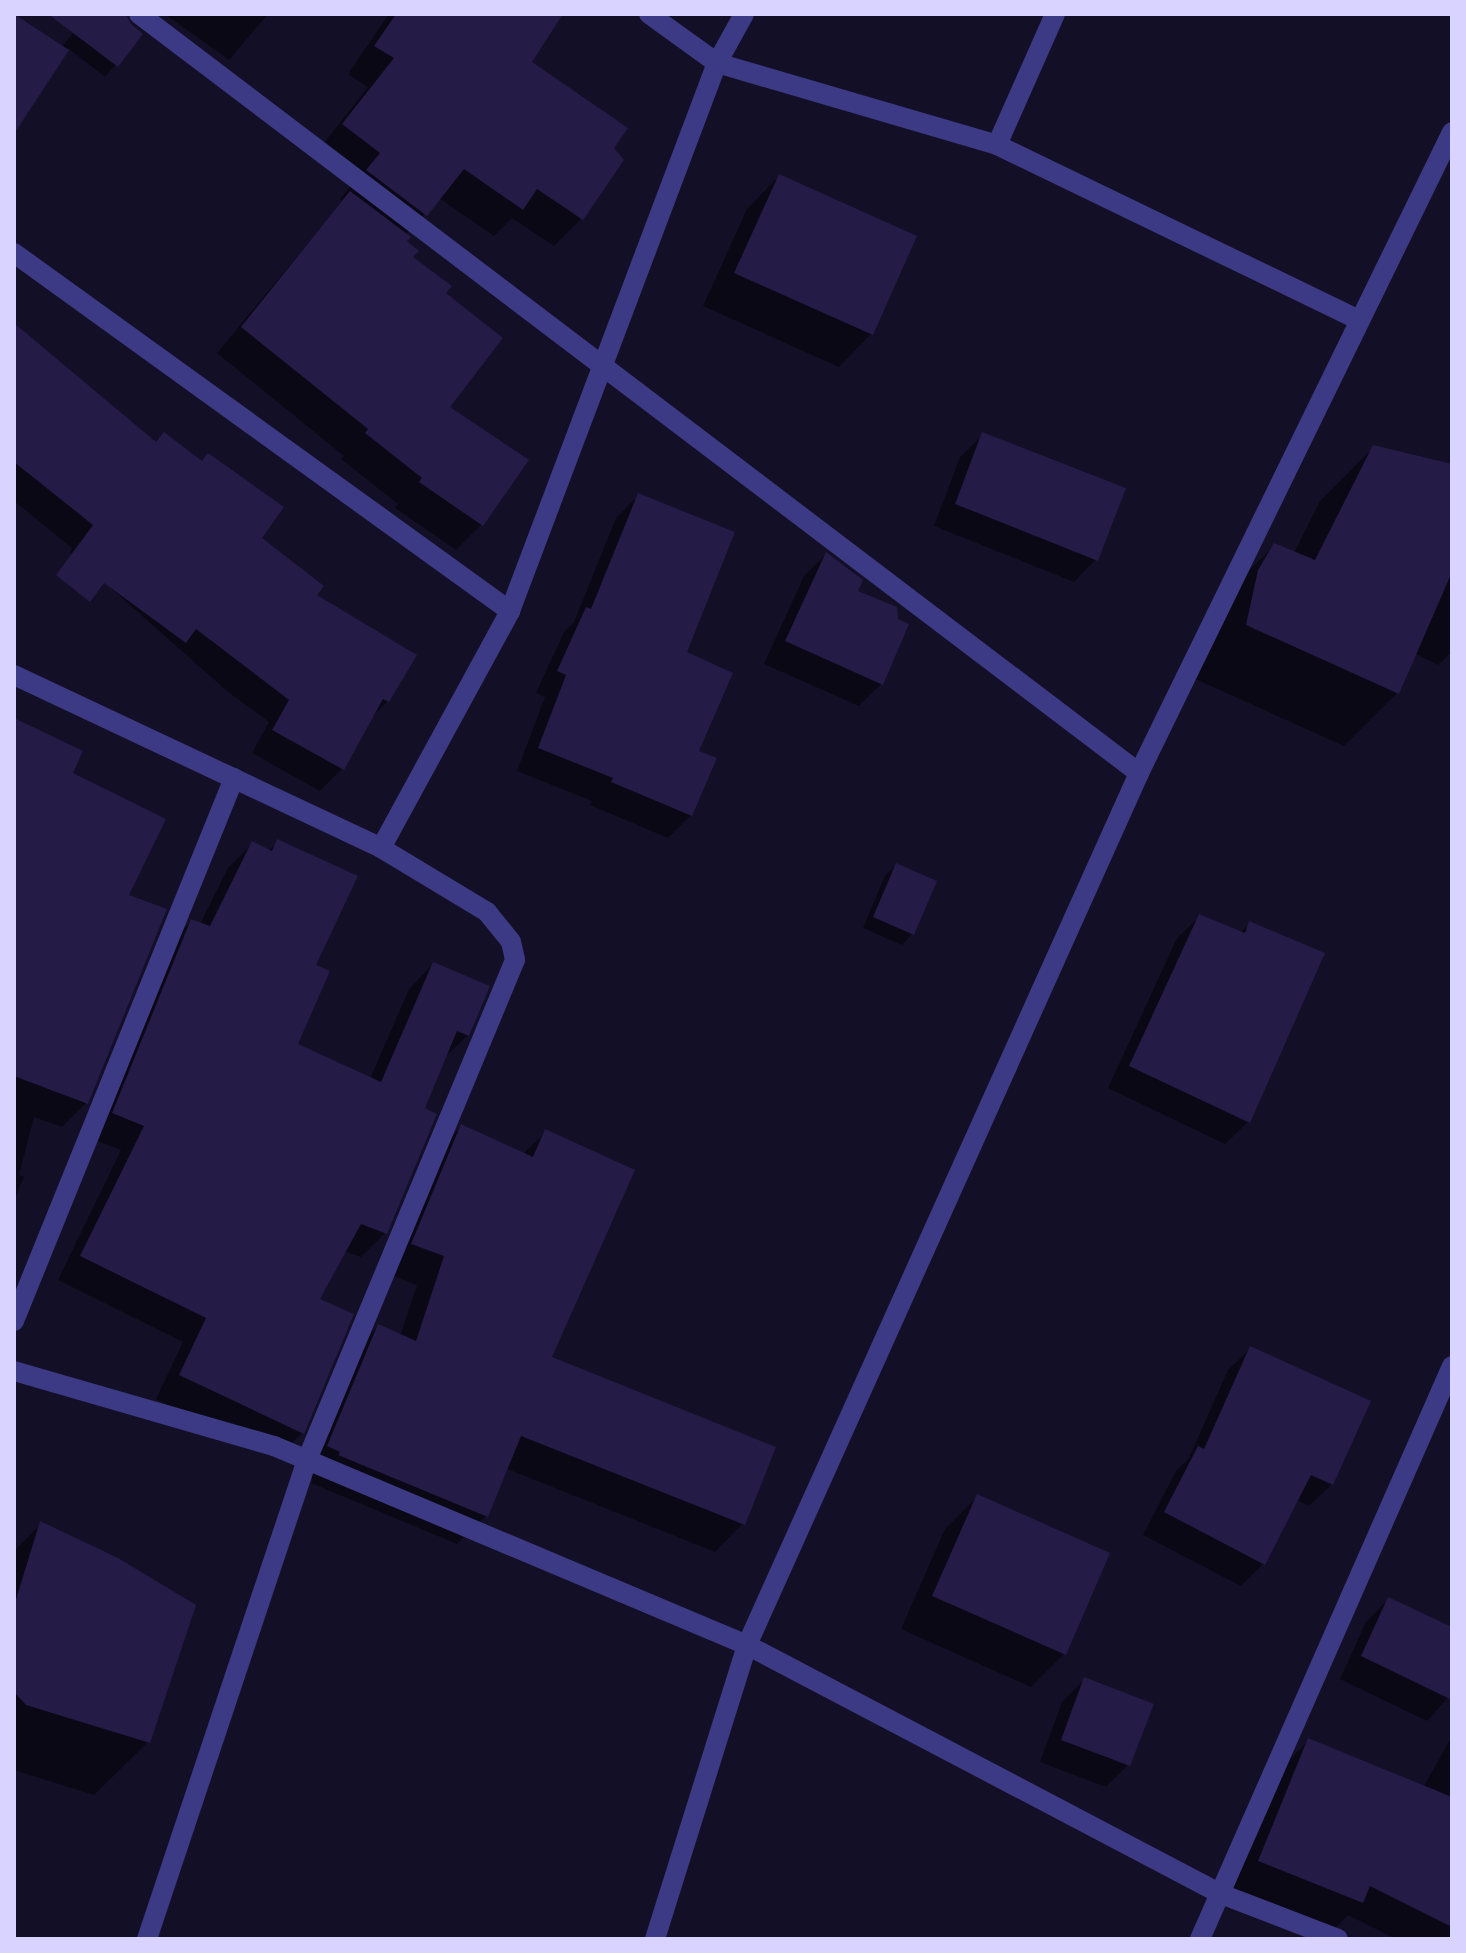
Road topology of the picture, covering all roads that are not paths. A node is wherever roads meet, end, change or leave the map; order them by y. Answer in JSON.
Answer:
{"nodes":[{"id":1,"x":139,"y":14,"type":"edge"},
{"id":2,"x":649,"y":14,"type":"edge"},
{"id":3,"x":744,"y":14,"type":"edge"},
{"id":4,"x":1055,"y":14,"type":"edge"},
{"id":5,"x":717,"y":63,"type":"junction"},
{"id":6,"x":1451,"y":134,"type":"edge"},
{"id":7,"x":997,"y":145,"type":"junction"},
{"id":8,"x":14,"y":253,"type":"edge"},
{"id":9,"x":1359,"y":320,"type":"junction"},
{"id":10,"x":600,"y":365,"type":"junction"},
{"id":11,"x":510,"y":611,"type":"junction"},
{"id":12,"x":14,"y":675,"type":"edge"},
{"id":13,"x":1139,"y":773,"type":"junction"},
{"id":14,"x":234,"y":778,"type":"junction"},
{"id":15,"x":381,"y":848,"type":"junction"},
{"id":16,"x":14,"y":1321,"type":"edge"},
{"id":17,"x":1452,"y":1366,"type":"edge"},
{"id":18,"x":14,"y":1371,"type":"edge"},
{"id":19,"x":307,"y":1460,"type":"junction"},
{"id":20,"x":747,"y":1645,"type":"junction"},
{"id":21,"x":1221,"y":1894,"type":"junction"},
{"id":22,"x":147,"y":1939,"type":"edge"},
{"id":23,"x":655,"y":1939,"type":"edge"},
{"id":24,"x":1200,"y":1939,"type":"edge"},
{"id":25,"x":1338,"y":1939,"type":"edge"}],
"edges":[{"from":1,"to":10,"type":"street"},
{"from":2,"to":5,"type":"street"},
{"from":3,"to":5,"type":"street"},
{"from":4,"to":7,"type":"street"},
{"from":5,"to":7,"type":"street"},
{"from":5,"to":10,"type":"street"},
{"from":6,"to":9,"type":"street"},
{"from":7,"to":9,"type":"street"},
{"from":8,"to":11,"type":"street"},
{"from":9,"to":13,"type":"street"},
{"from":10,"to":11,"type":"street"},
{"from":10,"to":13,"type":"street"},
{"from":11,"to":15,"type":"street"},
{"from":12,"to":14,"type":"street"},
{"from":13,"to":20,"type":"street"},
{"from":14,"to":15,"type":"street"},
{"from":14,"to":16,"type":"street"},
{"from":15,"to":19,"type":"street"},
{"from":17,"to":21,"type":"street"},
{"from":18,"to":19,"type":"street"},
{"from":19,"to":20,"type":"street"},
{"from":19,"to":22,"type":"street"},
{"from":20,"to":21,"type":"street"},
{"from":20,"to":23,"type":"street"},
{"from":21,"to":24,"type":"street"},
{"from":21,"to":25,"type":"street"}]}
